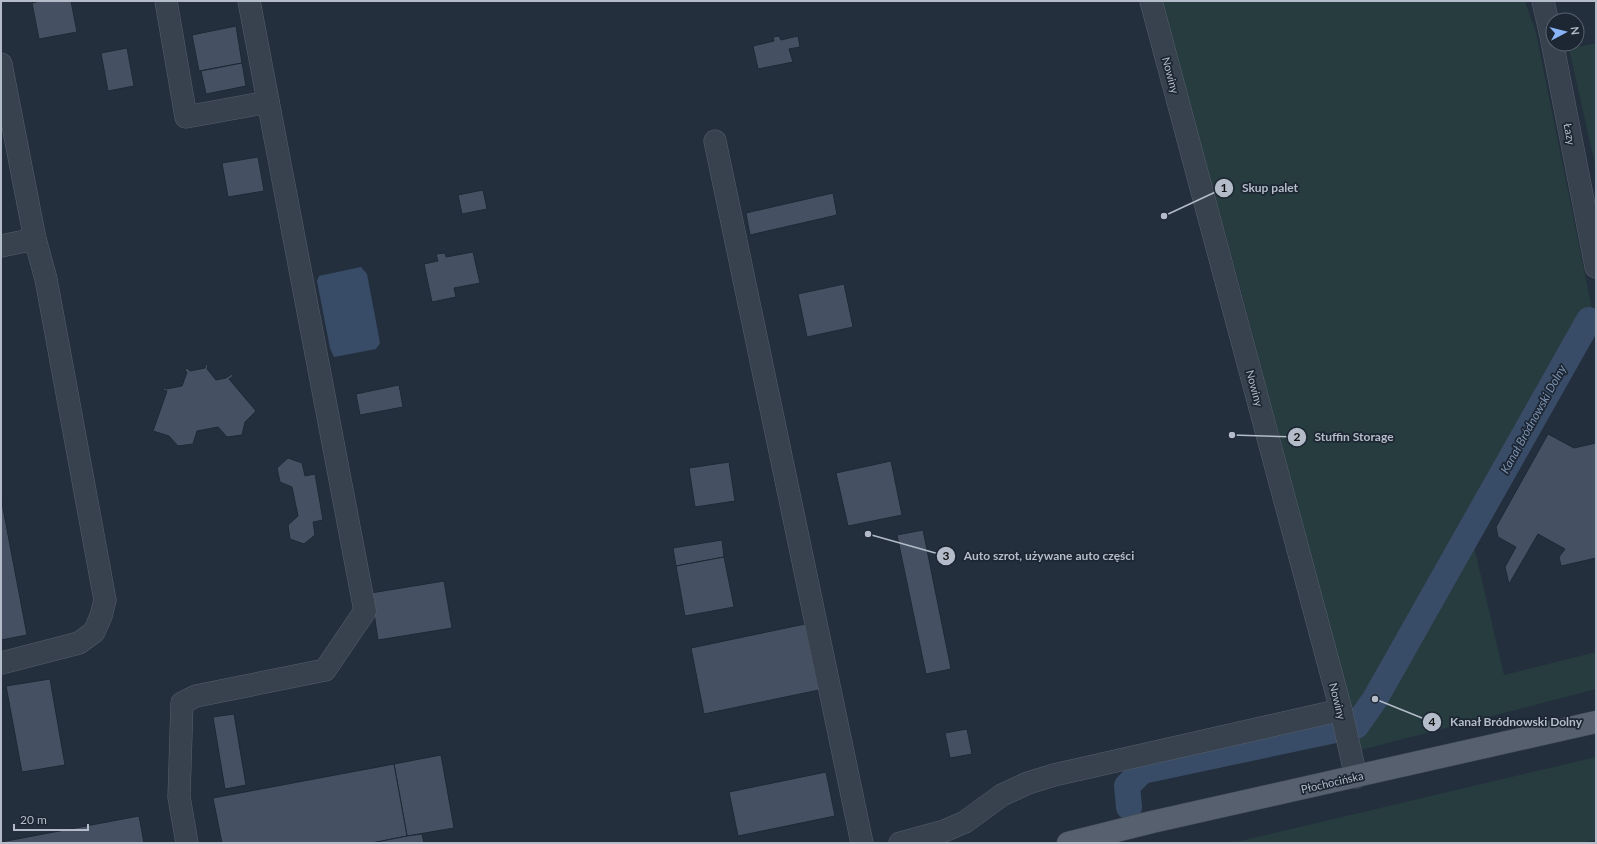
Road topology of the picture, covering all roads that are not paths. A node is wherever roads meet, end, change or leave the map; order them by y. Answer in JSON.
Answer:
{"nodes":[{"id":1,"x":166,"y":1,"type":"edge"},
{"id":2,"x":249,"y":1,"type":"edge"},
{"id":3,"x":1151,"y":1,"type":"edge"},
{"id":4,"x":1543,"y":1,"type":"edge"},
{"id":5,"x":1,"y":64,"type":"edge"},
{"id":6,"x":268,"y":102,"type":"junction"},
{"id":7,"x":715,"y":141,"type":"dead end"},
{"id":8,"x":35,"y":239,"type":"junction"},
{"id":9,"x":1,"y":246,"type":"edge"},
{"id":10,"x":1596,"y":267,"type":"edge"},
{"id":11,"x":1,"y":663,"type":"edge"},
{"id":12,"x":1341,"y":710,"type":"junction"},
{"id":13,"x":1596,"y":722,"type":"edge"},
{"id":14,"x":1356,"y":776,"type":"junction"},
{"id":15,"x":188,"y":843,"type":"edge"},
{"id":16,"x":862,"y":843,"type":"edge"},
{"id":17,"x":900,"y":843,"type":"edge"},
{"id":18,"x":1068,"y":843,"type":"edge"}],
"edges":[{"from":1,"to":6,"type":"street"},
{"from":2,"to":6,"type":"street"},
{"from":3,"to":12,"type":"street","name":"Nowiny"},
{"from":4,"to":10,"type":"street","name":"Łazy"},
{"from":5,"to":8,"type":"street"},
{"from":6,"to":15,"type":"street"},
{"from":7,"to":16,"type":"street"},
{"from":8,"to":9,"type":"street"},
{"from":8,"to":11,"type":"street"},
{"from":12,"to":14,"type":"street","name":"Nowiny"},
{"from":12,"to":17,"type":"street"},
{"from":13,"to":14,"type":"main road","name":"Płochocińska"},
{"from":14,"to":18,"type":"main road","name":"Płochocińska"}]}
